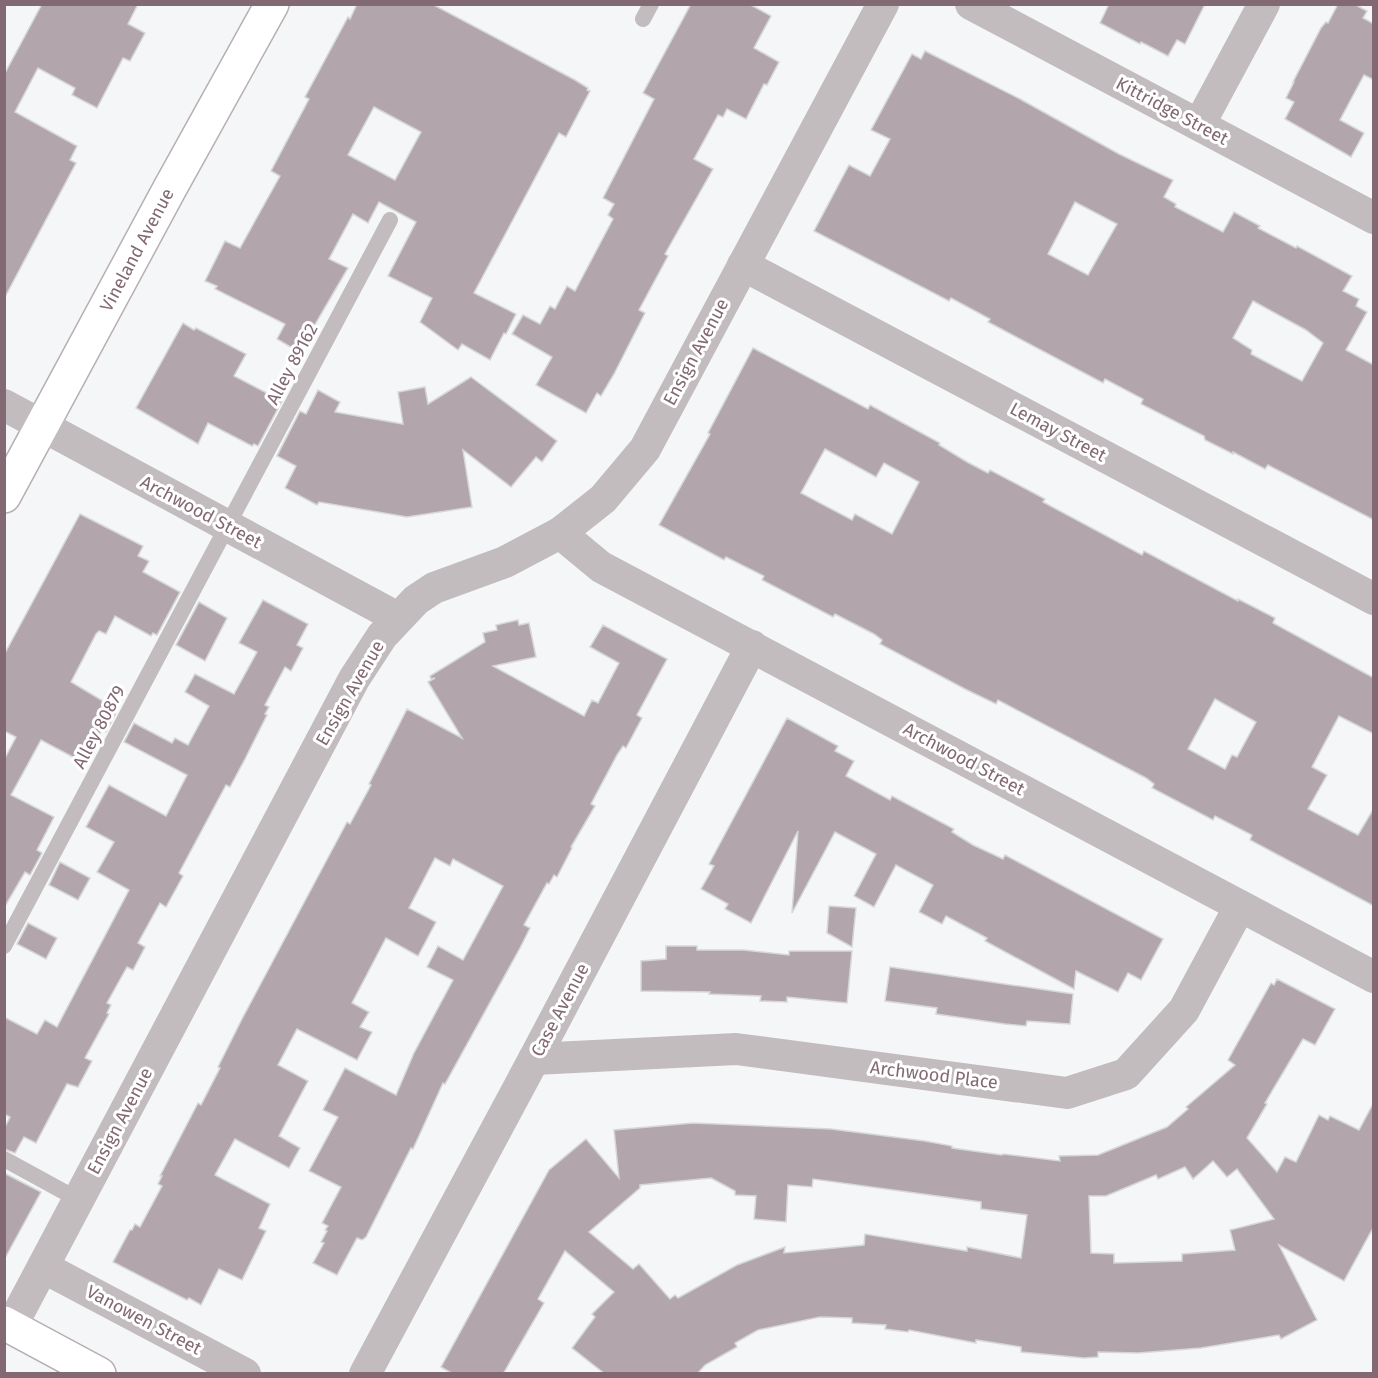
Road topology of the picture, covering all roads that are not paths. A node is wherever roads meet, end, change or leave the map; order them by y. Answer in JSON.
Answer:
{"nodes":[{"id":1,"x":272,"y":4,"type":"edge"},
{"id":2,"x":883,"y":4,"type":"edge"},
{"id":3,"x":971,"y":4,"type":"edge"},
{"id":4,"x":1264,"y":4,"type":"edge"},
{"id":5,"x":1199,"y":125,"type":"junction"},
{"id":6,"x":1374,"y":218,"type":"edge"},
{"id":7,"x":390,"y":220,"type":"dead end"},
{"id":8,"x":743,"y":266,"type":"junction"},
{"id":9,"x":4,"y":405,"type":"edge"},
{"id":10,"x":43,"y":426,"type":"junction"},
{"id":11,"x":4,"y":496,"type":"edge"},
{"id":12,"x":228,"y":526,"type":"junction"},
{"id":13,"x":560,"y":533,"type":"junction"},
{"id":14,"x":1374,"y":599,"type":"edge"},
{"id":15,"x":398,"y":618,"type":"junction"},
{"id":16,"x":752,"y":646,"type":"junction"},
{"id":17,"x":1240,"y":906,"type":"junction"},
{"id":18,"x":4,"y":946,"type":"edge"},
{"id":19,"x":1374,"y":977,"type":"edge"},
{"id":20,"x":534,"y":1059,"type":"junction"},
{"id":21,"x":4,"y":1159,"type":"edge"},
{"id":22,"x":79,"y":1200,"type":"junction"},
{"id":23,"x":43,"y":1267,"type":"junction"},
{"id":24,"x":8,"y":1325,"type":"edge"},
{"id":25,"x":99,"y":1374,"type":"edge"},
{"id":26,"x":245,"y":1374,"type":"edge"},
{"id":27,"x":365,"y":1374,"type":"edge"}],
"edges":[{"from":1,"to":10,"type":"main road","name":"Vineland Avenue"},
{"from":2,"to":8,"type":"street","name":"Ensign Avenue"},
{"from":3,"to":5,"type":"street","name":"Kittridge Street"},
{"from":4,"to":5,"type":"street"},
{"from":5,"to":6,"type":"street","name":"Kittridge Street"},
{"from":7,"to":12,"type":"lane","name":"Alley 89162"},
{"from":8,"to":13,"type":"street","name":"Ensign Avenue"},
{"from":8,"to":14,"type":"street","name":"Lemay Street"},
{"from":9,"to":10,"type":"street","name":"Archwood Street"},
{"from":10,"to":11,"type":"main road","name":"Vineland Avenue"},
{"from":10,"to":12,"type":"street","name":"Archwood Street"},
{"from":12,"to":15,"type":"street","name":"Archwood Street"},
{"from":12,"to":18,"type":"lane","name":"Alley 80879"},
{"from":13,"to":15,"type":"street","name":"Ensign Avenue"},
{"from":13,"to":16,"type":"street","name":"Archwood Street"},
{"from":15,"to":22,"type":"street","name":"Ensign Avenue"},
{"from":16,"to":17,"type":"street","name":"Archwood Street"},
{"from":16,"to":20,"type":"street","name":"Case Avenue"},
{"from":17,"to":19,"type":"street","name":"Archwood Street"},
{"from":17,"to":20,"type":"street","name":"Archwood Place"},
{"from":20,"to":27,"type":"street","name":"Case Avenue"},
{"from":21,"to":22,"type":"lane"},
{"from":22,"to":23,"type":"street","name":"Ensign Avenue"},
{"from":23,"to":24,"type":"street","name":"Ensign Avenue"},
{"from":23,"to":26,"type":"street","name":"Vanowen Street"},
{"from":24,"to":25,"type":"main road"}]}
